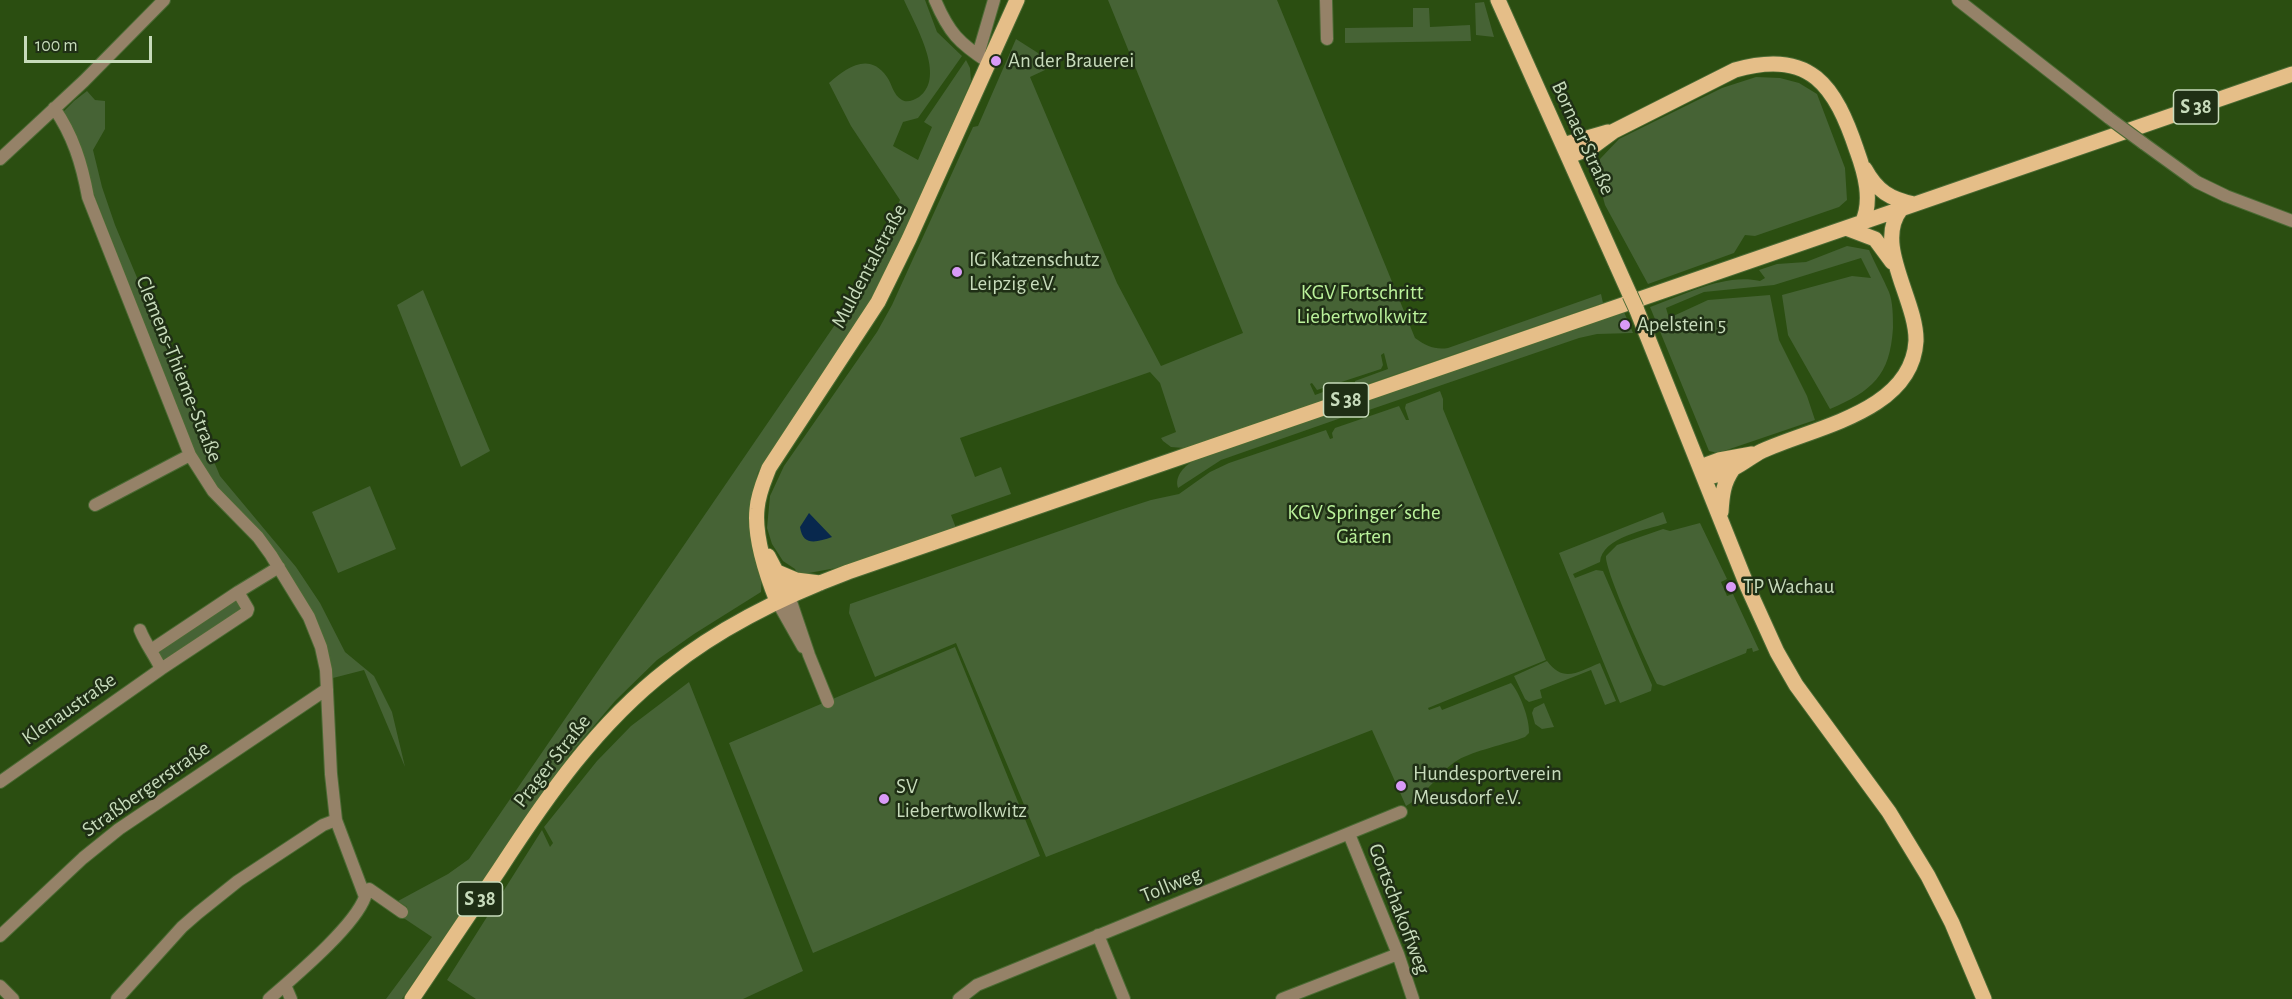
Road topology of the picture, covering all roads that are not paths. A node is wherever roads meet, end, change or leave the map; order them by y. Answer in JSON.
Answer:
{"nodes":[{"id":1,"x":164,"y":0,"type":"edge"},
{"id":2,"x":935,"y":0,"type":"edge"},
{"id":3,"x":994,"y":0,"type":"edge"},
{"id":4,"x":1017,"y":0,"type":"edge"},
{"id":5,"x":1326,"y":0,"type":"edge"},
{"id":6,"x":1498,"y":0,"type":"edge"},
{"id":7,"x":1958,"y":0,"type":"edge"},
{"id":8,"x":1326,"y":39,"type":"dead end"},
{"id":9,"x":983,"y":59,"type":"junction"},
{"id":10,"x":2292,"y":74,"type":"edge"},
{"id":11,"x":54,"y":108,"type":"junction"},
{"id":12,"x":1614,"y":131,"type":"junction"},
{"id":13,"x":1592,"y":148,"type":"junction"},
{"id":14,"x":1566,"y":151,"type":"junction"},
{"id":15,"x":0,"y":159,"type":"edge"},
{"id":16,"x":1860,"y":159,"type":"junction"},
{"id":17,"x":1585,"y":190,"type":"junction"},
{"id":18,"x":1908,"y":207,"type":"junction"},
{"id":19,"x":2292,"y":220,"type":"edge"},
{"id":20,"x":1862,"y":223,"type":"junction"},
{"id":21,"x":1846,"y":228,"type":"junction"},
{"id":22,"x":1898,"y":271,"type":"junction"},
{"id":23,"x":1760,"y":452,"type":"junction"},
{"id":24,"x":190,"y":455,"type":"junction"},
{"id":25,"x":1733,"y":469,"type":"junction"},
{"id":26,"x":1702,"y":473,"type":"junction"},
{"id":27,"x":95,"y":505,"type":"dead end"},
{"id":28,"x":1720,"y":518,"type":"junction"},
{"id":29,"x":761,"y":545,"type":"junction"},
{"id":30,"x":279,"y":567,"type":"junction"},
{"id":31,"x":777,"y":572,"type":"junction"},
{"id":32,"x":820,"y":583,"type":"junction"},
{"id":33,"x":238,"y":592,"type":"junction"},
{"id":34,"x":783,"y":598,"type":"junction"},
{"id":35,"x":140,"y":630,"type":"dead end"},
{"id":36,"x":151,"y":650,"type":"junction"},
{"id":37,"x":161,"y":669,"type":"junction"},
{"id":38,"x":327,"y":689,"type":"junction"},
{"id":39,"x":828,"y":702,"type":"dead end"},
{"id":40,"x":0,"y":782,"type":"edge"},
{"id":41,"x":1401,"y":812,"type":"dead end"},
{"id":42,"x":336,"y":820,"type":"junction"},
{"id":43,"x":1349,"y":834,"type":"junction"},
{"id":44,"x":364,"y":891,"type":"junction"},
{"id":45,"x":402,"y":912,"type":"dead end"},
{"id":46,"x":1098,"y":935,"type":"junction"},
{"id":47,"x":0,"y":936,"type":"edge"},
{"id":48,"x":1398,"y":954,"type":"junction"},
{"id":49,"x":285,"y":985,"type":"junction"},
{"id":50,"x":0,"y":986,"type":"edge"},
{"id":51,"x":14,"y":999,"type":"edge"},
{"id":52,"x":117,"y":999,"type":"edge"},
{"id":53,"x":268,"y":999,"type":"edge"},
{"id":54,"x":291,"y":999,"type":"edge"},
{"id":55,"x":412,"y":999,"type":"edge"},
{"id":56,"x":959,"y":999,"type":"edge"},
{"id":57,"x":1124,"y":999,"type":"edge"},
{"id":58,"x":1281,"y":999,"type":"edge"},
{"id":59,"x":1413,"y":999,"type":"edge"},
{"id":60,"x":1984,"y":999,"type":"edge"}],
"edges":[{"from":1,"to":11,"type":"street"},
{"from":2,"to":9,"type":"street"},
{"from":3,"to":9,"type":"street"},
{"from":4,"to":9,"type":"main road","name":"Muldentalstraße"},
{"from":5,"to":8,"type":"street"},
{"from":6,"to":14,"type":"main road","name":"Bornaer Straße"},
{"from":7,"to":19,"type":"street","bridge":true},
{"from":9,"to":29,"type":"main road","name":"Muldentalstraße"},
{"from":10,"to":18,"type":"main road","number":"S 38"},
{"from":11,"to":15,"type":"street"},
{"from":11,"to":24,"type":"street","name":"Clemens-Thieme-Straße"},
{"from":12,"to":13,"type":"main road"},
{"from":12,"to":14,"type":"main road"},
{"from":12,"to":16,"type":"main road"},
{"from":13,"to":14,"type":"main road"},
{"from":13,"to":17,"type":"main road"},
{"from":14,"to":17,"type":"main road","name":"Bornaer Straße"},
{"from":16,"to":18,"type":"main road"},
{"from":16,"to":20,"type":"main road"},
{"from":17,"to":26,"type":"main road","name":"Bornaer Straße"},
{"from":18,"to":20,"type":"main road","number":"S 38"},
{"from":18,"to":22,"type":"main road"},
{"from":20,"to":21,"type":"main road","number":"S 38"},
{"from":21,"to":22,"type":"main road"},
{"from":21,"to":32,"type":"main road","number":"S 38"},
{"from":22,"to":23,"type":"main road"},
{"from":23,"to":25,"type":"main road"},
{"from":23,"to":26,"type":"main road"},
{"from":24,"to":27,"type":"street"},
{"from":24,"to":30,"type":"street","name":"Clemens-Thieme-Straße"},
{"from":25,"to":26,"type":"main road"},
{"from":25,"to":28,"type":"main road"},
{"from":26,"to":28,"type":"main road","name":"Bornaer Straße"},
{"from":28,"to":60,"type":"main road","name":"Bornaer Straße"},
{"from":29,"to":31,"type":"main road","name":"Muldentalstraße"},
{"from":29,"to":34,"type":"main road","name":"Muldentalstraße"},
{"from":30,"to":33,"type":"street"},
{"from":30,"to":38,"type":"street","name":"Clemens-Thieme-Straße"},
{"from":31,"to":32,"type":"main road"},
{"from":31,"to":34,"type":"main road","name":"Muldentalstraße"},
{"from":32,"to":34,"type":"main road","number":"S 38"},
{"from":33,"to":36,"type":"street"},
{"from":33,"to":37,"type":"street","name":"Klenaustraße"},
{"from":34,"to":39,"type":"street","name":"Muldentalstraße"},
{"from":34,"to":55,"type":"main road","name":"Prager Straße","number":"S 38"},
{"from":35,"to":36,"type":"street"},
{"from":36,"to":37,"type":"street"},
{"from":37,"to":40,"type":"street","name":"Klenaustraße"},
{"from":38,"to":42,"type":"street","name":"Clemens-Thieme-Straße"},
{"from":38,"to":47,"type":"street","name":"Straßbergerstraße"},
{"from":41,"to":43,"type":"street","name":"Tollweg"},
{"from":42,"to":44,"type":"street","name":"Clemens-Thieme-Straße"},
{"from":42,"to":52,"type":"street"},
{"from":43,"to":46,"type":"street","name":"Tollweg"},
{"from":43,"to":48,"type":"street","name":"Gortschakoffweg"},
{"from":44,"to":45,"type":"street"},
{"from":44,"to":49,"type":"street"},
{"from":46,"to":56,"type":"street","name":"Tollweg"},
{"from":46,"to":57,"type":"street"},
{"from":48,"to":58,"type":"street"},
{"from":48,"to":59,"type":"street","name":"Gortschakoffweg"},
{"from":49,"to":53,"type":"street"},
{"from":49,"to":54,"type":"street"},
{"from":50,"to":51,"type":"street"}]}
